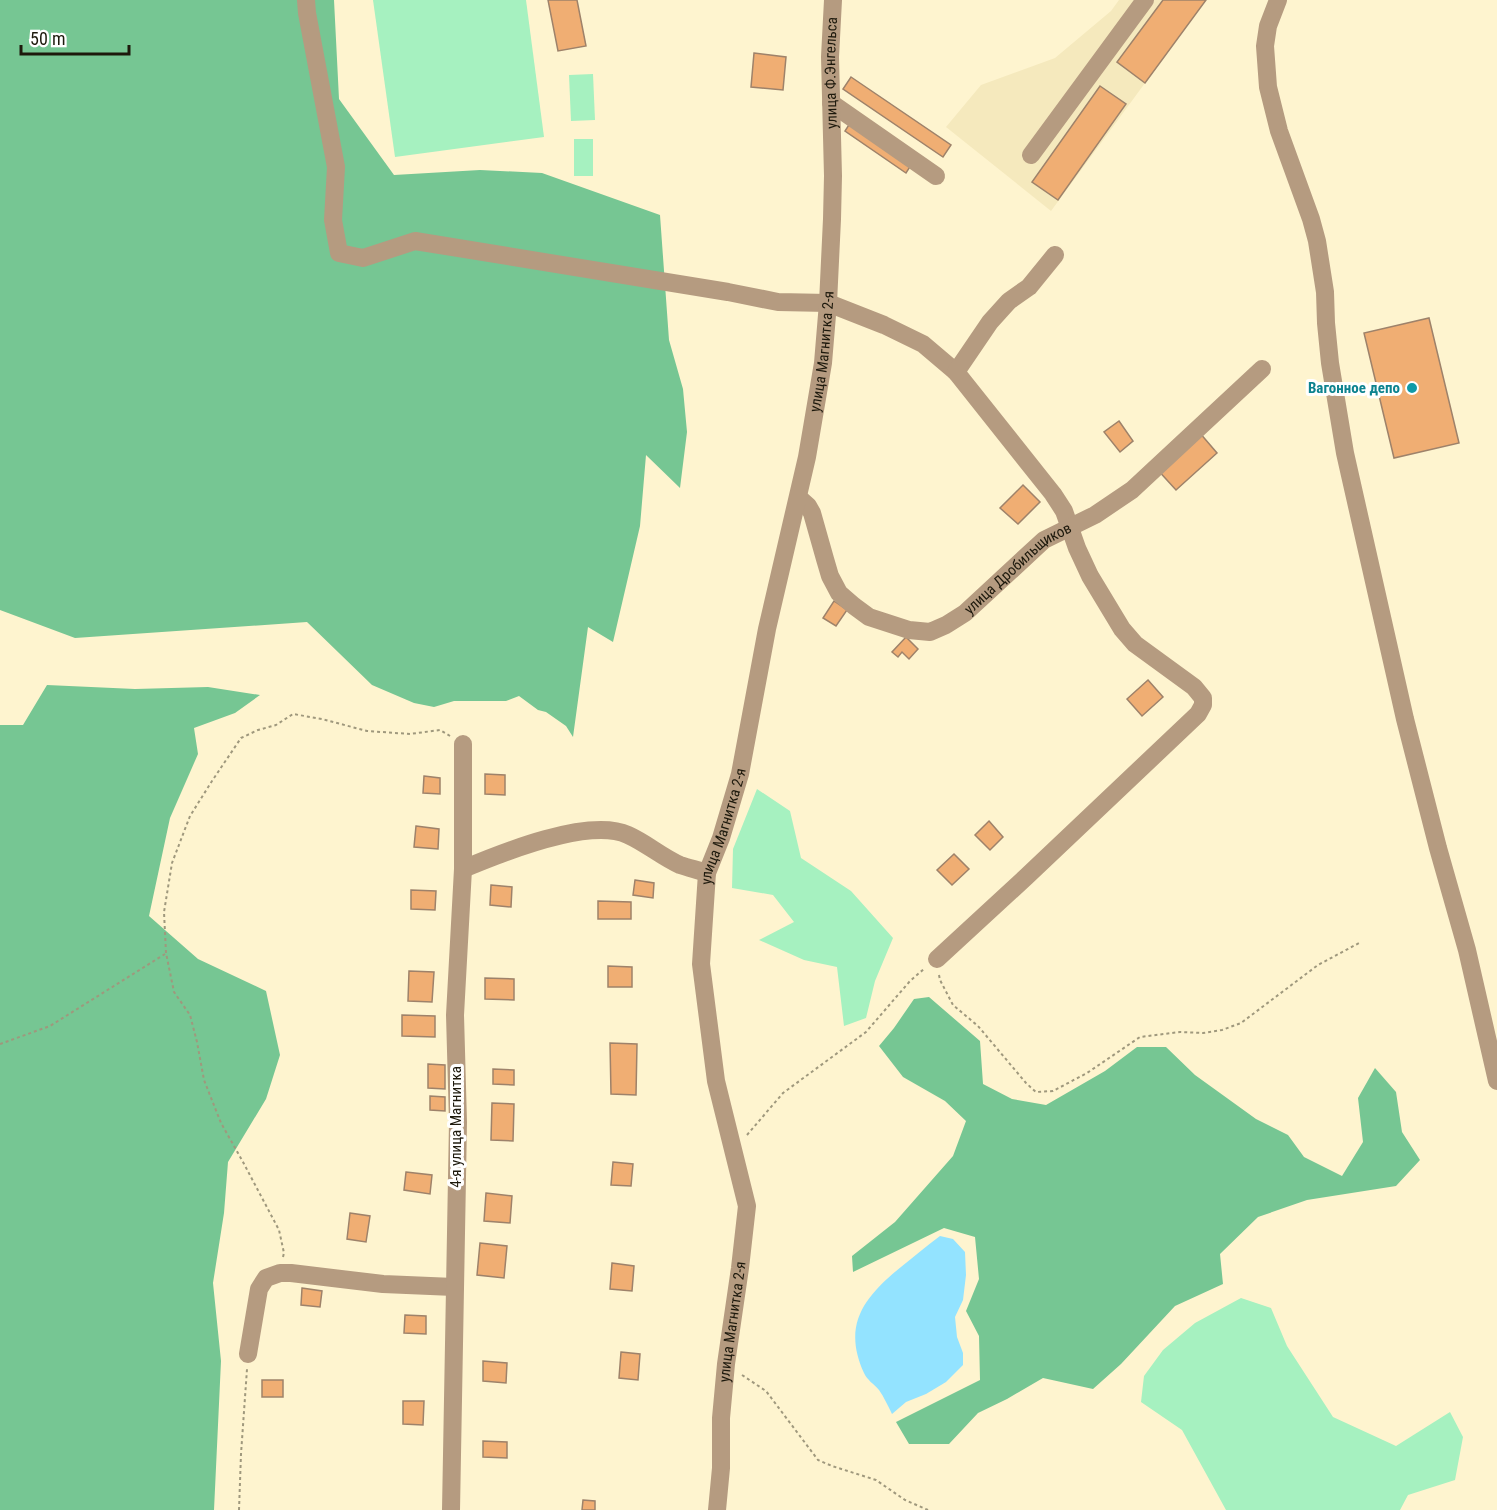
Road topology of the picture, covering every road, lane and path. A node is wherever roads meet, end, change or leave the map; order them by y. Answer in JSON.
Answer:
{"nodes":[{"id":1,"x":306,"y":0,"type":"edge"},
{"id":2,"x":833,"y":0,"type":"edge"},
{"id":3,"x":1145,"y":0,"type":"edge"},
{"id":4,"x":1278,"y":0,"type":"edge"},
{"id":5,"x":831,"y":103,"type":"junction"},
{"id":6,"x":832,"y":145,"type":"joint"},
{"id":7,"x":1031,"y":155,"type":"dead end"},
{"id":8,"x":936,"y":176,"type":"dead end"},
{"id":9,"x":1055,"y":255,"type":"dead end"},
{"id":10,"x":828,"y":303,"type":"junction"},
{"id":11,"x":1262,"y":369,"type":"dead end"},
{"id":12,"x":956,"y":372,"type":"junction"},
{"id":13,"x":799,"y":498,"type":"junction"},
{"id":14,"x":1070,"y":528,"type":"junction"},
{"id":15,"x":463,"y":744,"type":"joint"},
{"id":16,"x":463,"y":869,"type":"junction"},
{"id":17,"x":707,"y":873,"type":"junction"},
{"id":18,"x":1361,"y":942,"type":"dead end"},
{"id":19,"x":166,"y":953,"type":"junction"},
{"id":20,"x":937,"y":960,"type":"junction"},
{"id":21,"x":0,"y":1044,"type":"edge"},
{"id":22,"x":1497,"y":1081,"type":"edge"},
{"id":23,"x":733,"y":1151,"type":"junction"},
{"id":24,"x":280,"y":1273,"type":"junction"},
{"id":25,"x":454,"y":1287,"type":"junction"},
{"id":26,"x":248,"y":1354,"type":"joint"},
{"id":27,"x":726,"y":1364,"type":"junction"},
{"id":28,"x":239,"y":1510,"type":"edge"},
{"id":29,"x":451,"y":1510,"type":"edge"},
{"id":30,"x":717,"y":1510,"type":"edge"},
{"id":31,"x":928,"y":1510,"type":"edge"}],
"edges":[{"from":1,"to":10,"type":"street"},
{"from":2,"to":5,"type":"street","name":"улица Ф.Энгельса"},
{"from":3,"to":7,"type":"street"},
{"from":4,"to":22,"type":"street"},
{"from":5,"to":6,"type":"street","name":"улица Ф.Энгельса"},
{"from":5,"to":8,"type":"street"},
{"from":6,"to":10,"type":"street","name":"улица Магнитка 2-я"},
{"from":9,"to":12,"type":"street"},
{"from":10,"to":12,"type":"street"},
{"from":10,"to":13,"type":"street","name":"улица Магнитка 2-я"},
{"from":11,"to":14,"type":"street","name":"улица Дробильщиков"},
{"from":12,"to":14,"type":"street"},
{"from":13,"to":14,"type":"street","name":"улица Дробильщиков"},
{"from":13,"to":17,"type":"street","name":"улица Магнитка 2-я"},
{"from":14,"to":20,"type":"street"},
{"from":15,"to":16,"type":"street","name":"4-я улица Магнитка"},
{"from":15,"to":19,"type":"path"},
{"from":16,"to":17,"type":"street"},
{"from":16,"to":25,"type":"street","name":"4-я улица Магнитка"},
{"from":17,"to":23,"type":"street","name":"улица Магнитка 2-я"},
{"from":18,"to":20,"type":"path"},
{"from":19,"to":21,"type":"path"},
{"from":19,"to":24,"type":"path"},
{"from":20,"to":23,"type":"path"},
{"from":23,"to":27,"type":"street","name":"улица Магнитка 2-я"},
{"from":24,"to":25,"type":"street"},
{"from":24,"to":26,"type":"street"},
{"from":25,"to":29,"type":"street","name":"4-я улица Магнитка"},
{"from":26,"to":28,"type":"path"},
{"from":27,"to":30,"type":"street","name":"улица Магнитка 2-я"},
{"from":27,"to":31,"type":"path"}]}
